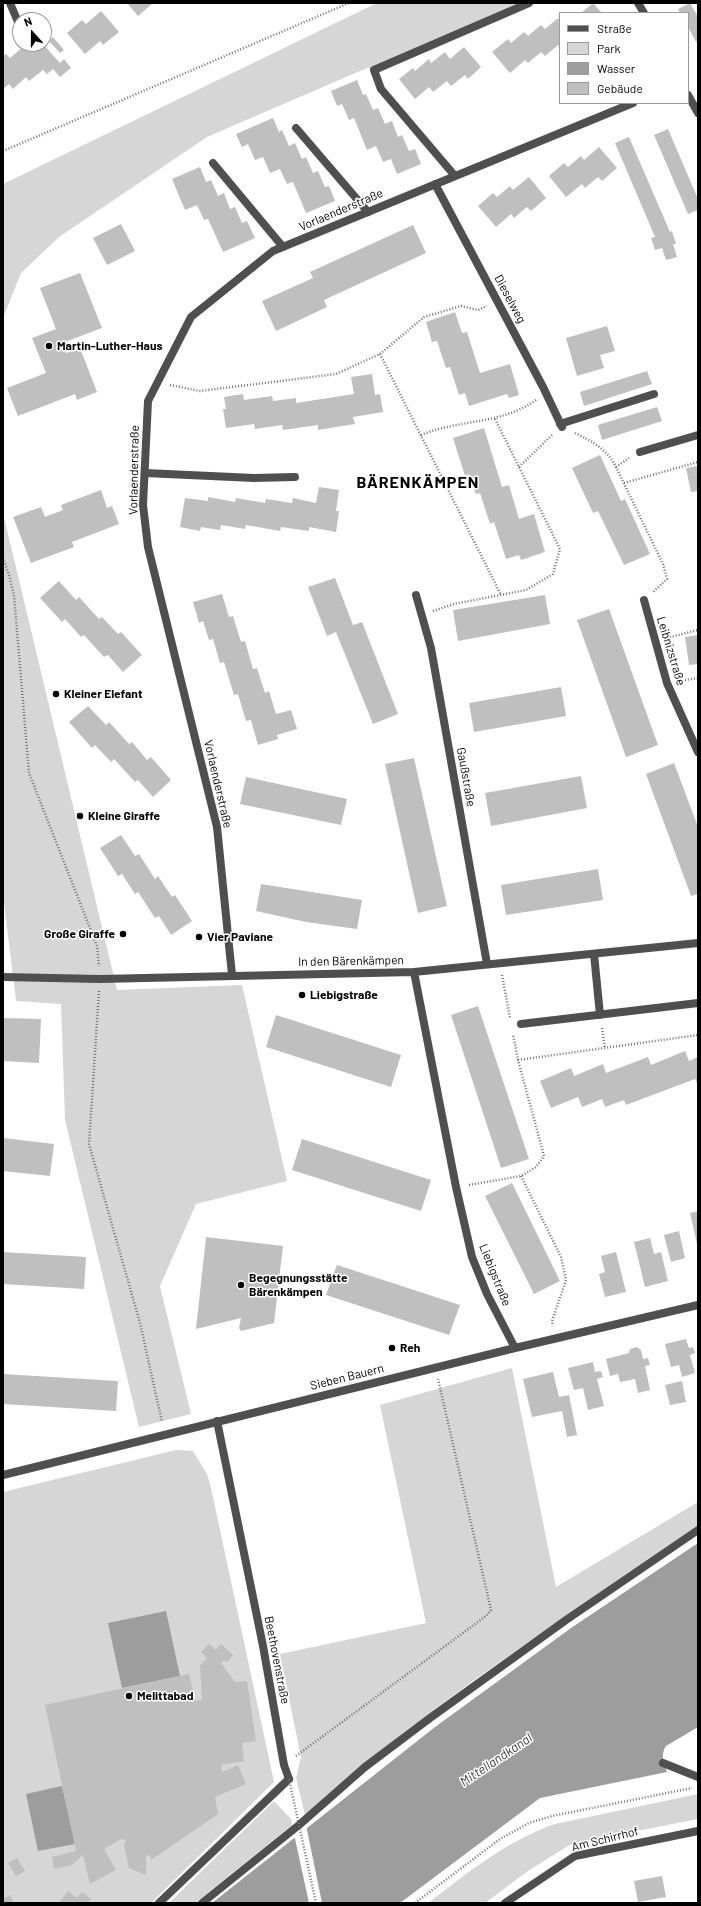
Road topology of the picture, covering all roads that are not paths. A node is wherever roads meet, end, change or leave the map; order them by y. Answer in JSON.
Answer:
{"nodes":[{"id":1,"x":529,"y":3,"type":"edge"},
{"id":2,"x":638,"y":3,"type":"edge"},
{"id":3,"x":643,"y":12,"type":"edge"},
{"id":4,"x":689,"y":97,"type":"edge"},
{"id":5,"x":631,"y":104,"type":"edge"},
{"id":6,"x":698,"y":113,"type":"edge"},
{"id":7,"x":296,"y":128,"type":"dead end"},
{"id":8,"x":213,"y":163,"type":"dead end"},
{"id":9,"x":455,"y":176,"type":"junction"},
{"id":10,"x":435,"y":184,"type":"junction"},
{"id":11,"x":368,"y":212,"type":"junction"},
{"id":12,"x":283,"y":247,"type":"junction"},
{"id":13,"x":654,"y":394,"type":"dead end"},
{"id":14,"x":698,"y":435,"type":"edge"},
{"id":15,"x":640,"y":452,"type":"dead end"},
{"id":16,"x":145,"y":473,"type":"junction"},
{"id":17,"x":295,"y":477,"type":"dead end"},
{"id":18,"x":416,"y":595,"type":"dead end"},
{"id":19,"x":644,"y":600,"type":"road end"},
{"id":20,"x":698,"y":752,"type":"edge"},
{"id":21,"x":698,"y":943,"type":"edge"},
{"id":22,"x":594,"y":954,"type":"junction"},
{"id":23,"x":487,"y":964,"type":"junction"},
{"id":24,"x":414,"y":972,"type":"junction"},
{"id":25,"x":232,"y":975,"type":"junction"},
{"id":26,"x":3,"y":977,"type":"edge"},
{"id":27,"x":698,"y":1003,"type":"edge"},
{"id":28,"x":600,"y":1015,"type":"junction"},
{"id":29,"x":521,"y":1024,"type":"dead end"},
{"id":30,"x":698,"y":1305,"type":"edge"},
{"id":31,"x":515,"y":1348,"type":"junction"},
{"id":32,"x":217,"y":1421,"type":"junction"},
{"id":33,"x":3,"y":1475,"type":"edge"},
{"id":34,"x":698,"y":1530,"type":"edge"},
{"id":35,"x":663,"y":1763,"type":"dead end"},
{"id":36,"x":698,"y":1777,"type":"edge"},
{"id":37,"x":698,"y":1831,"type":"edge"},
{"id":38,"x":159,"y":1903,"type":"edge"},
{"id":39,"x":202,"y":1903,"type":"edge"},
{"id":40,"x":505,"y":1903,"type":"edge"}],
"edges":[{"from":1,"to":9,"type":"street"},
{"from":2,"to":3,"type":"street"},
{"from":4,"to":6,"type":"street"},
{"from":5,"to":9,"type":"street","name":"Vorlaenderstraße"},
{"from":7,"to":11,"type":"street"},
{"from":8,"to":12,"type":"street"},
{"from":9,"to":10,"type":"street","name":"Vorlaenderstraße"},
{"from":10,"to":11,"type":"street","name":"Vorlaenderstraße"},
{"from":10,"to":13,"type":"street","name":"Dieselweg"},
{"from":11,"to":12,"type":"street","name":"Vorlaenderstraße"},
{"from":12,"to":16,"type":"street","name":"Vorlaenderstraße"},
{"from":14,"to":15,"type":"street"},
{"from":16,"to":17,"type":"street"},
{"from":16,"to":25,"type":"street","name":"Vorlaenderstraße"},
{"from":18,"to":23,"type":"street","name":"Gaußstraße"},
{"from":19,"to":20,"type":"street","name":"Leibnizstraße"},
{"from":21,"to":22,"type":"street","name":"In den Bärenkämpen"},
{"from":22,"to":23,"type":"street","name":"In den Bärenkämpen"},
{"from":22,"to":28,"type":"street"},
{"from":23,"to":24,"type":"street","name":"In den Bärenkämpen"},
{"from":24,"to":25,"type":"street","name":"In den Bärenkämpen"},
{"from":24,"to":31,"type":"street","name":"Liebigstraße"},
{"from":25,"to":26,"type":"street","name":"In den Bärenkämpen"},
{"from":27,"to":28,"type":"street"},
{"from":28,"to":29,"type":"street"},
{"from":30,"to":31,"type":"street","name":"Sieben Bauern"},
{"from":31,"to":32,"type":"street","name":"Sieben Bauern"},
{"from":32,"to":33,"type":"street","name":"Sieben Bauern"},
{"from":32,"to":38,"type":"street","name":"Beethovenstraße"},
{"from":34,"to":39,"type":"street"},
{"from":35,"to":36,"type":"street"},
{"from":37,"to":40,"type":"street","name":"Am Schirrhof"}]}
